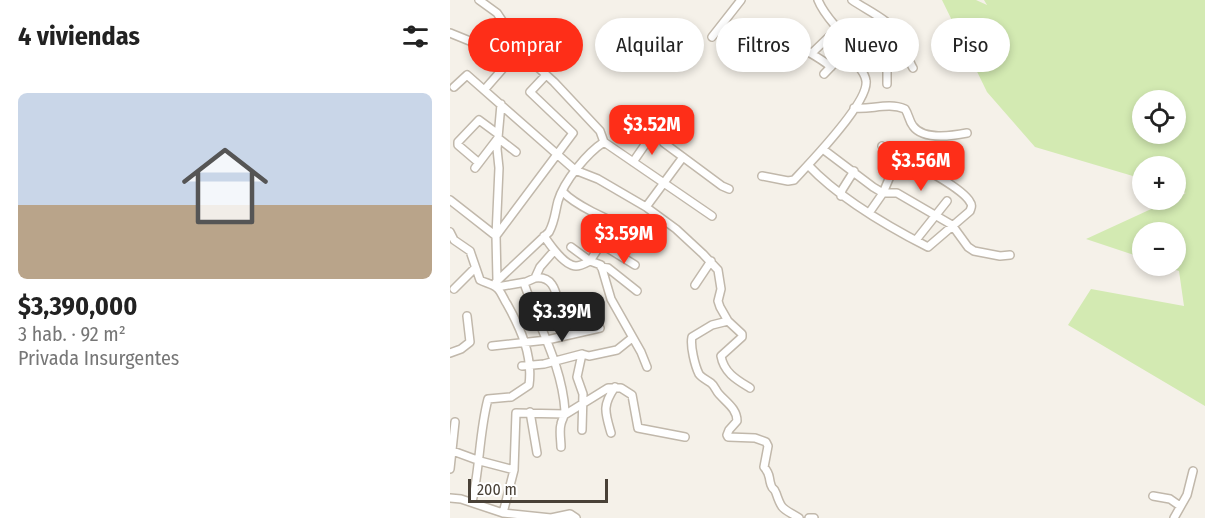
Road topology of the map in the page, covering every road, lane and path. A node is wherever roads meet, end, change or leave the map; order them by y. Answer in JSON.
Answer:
{"nodes":[{"id":1,"x":479,"y":0,"type":"edge"},
{"id":2,"x":741,"y":0,"type":"edge"},
{"id":3,"x":818,"y":0,"type":"edge"},
{"id":4,"x":852,"y":0,"type":"edge"},
{"id":5,"x":500,"y":18,"type":"edge"},
{"id":6,"x":828,"y":18,"type":"edge"},
{"id":7,"x":879,"y":18,"type":"edge"},
{"id":8,"x":450,"y":33,"type":"edge"},
{"id":9,"x":712,"y":37,"type":"dead end"},
{"id":10,"x":468,"y":40,"type":"edge"},
{"id":11,"x":823,"y":42,"type":"edge"},
{"id":12,"x":812,"y":53,"type":"joint"},
{"id":13,"x":823,"y":60,"type":"edge"},
{"id":14,"x":500,"y":72,"type":"edge"},
{"id":15,"x":543,"y":72,"type":"edge"},
{"id":16,"x":863,"y":72,"type":"edge"},
{"id":17,"x":888,"y":72,"type":"edge"},
{"id":18,"x":546,"y":75,"type":"junction"},
{"id":19,"x":887,"y":84,"type":"dead end"},
{"id":20,"x":454,"y":87,"type":"dead end"},
{"id":21,"x":485,"y":89,"type":"junction"},
{"id":22,"x":501,"y":104,"type":"junction"},
{"id":23,"x":854,"y":108,"type":"junction"},
{"id":24,"x":967,"y":133,"type":"dead end"},
{"id":25,"x":498,"y":136,"type":"junction"},
{"id":26,"x":651,"y":136,"type":"dead end"},
{"id":27,"x":604,"y":142,"type":"junction"},
{"id":28,"x":664,"y":143,"type":"dead end"},
{"id":29,"x":882,"y":146,"type":"dead end"},
{"id":30,"x":824,"y":150,"type":"junction"},
{"id":31,"x":516,"y":152,"type":"dead end"},
{"id":32,"x":557,"y":153,"type":"junction"},
{"id":33,"x":899,"y":155,"type":"junction"},
{"id":34,"x":683,"y":158,"type":"junction"},
{"id":35,"x":633,"y":162,"type":"junction"},
{"id":36,"x":808,"y":165,"type":"junction"},
{"id":37,"x":575,"y":170,"type":"junction"},
{"id":38,"x":854,"y":171,"type":"junction"},
{"id":39,"x":762,"y":176,"type":"dead end"},
{"id":40,"x":664,"y":183,"type":"junction"},
{"id":41,"x":729,"y":189,"type":"dead end"},
{"id":42,"x":563,"y":192,"type":"junction"},
{"id":43,"x":884,"y":193,"type":"junction"},
{"id":44,"x":841,"y":196,"type":"junction"},
{"id":45,"x":450,"y":200,"type":"edge"},
{"id":46,"x":947,"y":201,"type":"dead end"},
{"id":47,"x":646,"y":207,"type":"junction"},
{"id":48,"x":869,"y":213,"type":"junction"},
{"id":49,"x":712,"y":216,"type":"dead end"},
{"id":50,"x":936,"y":216,"type":"junction"},
{"id":51,"x":952,"y":225,"type":"junction"},
{"id":52,"x":624,"y":226,"type":"dead end"},
{"id":53,"x":450,"y":232,"type":"edge"},
{"id":54,"x":496,"y":236,"type":"junction"},
{"id":55,"x":544,"y":236,"type":"junction"},
{"id":56,"x":916,"y":240,"type":"junction"},
{"id":57,"x":571,"y":247,"type":"dead end"},
{"id":58,"x":554,"y":251,"type":"junction"},
{"id":59,"x":1010,"y":255,"type":"dead end"},
{"id":60,"x":590,"y":261,"type":"junction"},
{"id":61,"x":711,"y":261,"type":"junction"},
{"id":62,"x":635,"y":265,"type":"dead end"},
{"id":63,"x":601,"y":267,"type":"junction"},
{"id":64,"x":475,"y":268,"type":"junction"},
{"id":65,"x":536,"y":278,"type":"junction"},
{"id":66,"x":524,"y":283,"type":"junction"},
{"id":67,"x":495,"y":284,"type":"junction"},
{"id":68,"x":695,"y":285,"type":"dead end"},
{"id":69,"x":454,"y":289,"type":"dead end"},
{"id":70,"x":637,"y":291,"type":"dead end"},
{"id":71,"x":580,"y":314,"type":"dead end"},
{"id":72,"x":467,"y":316,"type":"dead end"},
{"id":73,"x":564,"y":318,"type":"junction"},
{"id":74,"x":728,"y":321,"type":"junction"},
{"id":75,"x":600,"y":327,"type":"dead end"},
{"id":76,"x":574,"y":332,"type":"junction"},
{"id":77,"x":632,"y":338,"type":"junction"},
{"id":78,"x":548,"y":340,"type":"junction"},
{"id":79,"x":525,"y":342,"type":"junction"},
{"id":80,"x":492,"y":346,"type":"dead end"},
{"id":81,"x":450,"y":353,"type":"edge"},
{"id":82,"x":582,"y":354,"type":"junction"},
{"id":83,"x":554,"y":360,"type":"junction"},
{"id":84,"x":526,"y":366,"type":"junction"},
{"id":85,"x":646,"y":367,"type":"dead end"},
{"id":86,"x":615,"y":387,"type":"junction"},
{"id":87,"x":750,"y":388,"type":"dead end"},
{"id":88,"x":582,"y":403,"type":"junction"},
{"id":89,"x":530,"y":412,"type":"junction"},
{"id":90,"x":566,"y":414,"type":"junction"},
{"id":91,"x":455,"y":422,"type":"dead end"},
{"id":92,"x":582,"y":430,"type":"dead end"},
{"id":93,"x":611,"y":433,"type":"dead end"},
{"id":94,"x":685,"y":437,"type":"dead end"},
{"id":95,"x":561,"y":447,"type":"dead end"},
{"id":96,"x":451,"y":450,"type":"edge"},
{"id":97,"x":537,"y":453,"type":"dead end"},
{"id":98,"x":480,"y":461,"type":"junction"},
{"id":99,"x":450,"y":469,"type":"edge"},
{"id":100,"x":513,"y":470,"type":"junction"},
{"id":101,"x":1193,"y":471,"type":"dead end"},
{"id":102,"x":1153,"y":496,"type":"dead end"},
{"id":103,"x":450,"y":498,"type":"edge"},
{"id":104,"x":472,"y":502,"type":"junction"},
{"id":105,"x":1180,"y":506,"type":"junction"},
{"id":106,"x":503,"y":513,"type":"junction"},
{"id":107,"x":576,"y":518,"type":"edge"},
{"id":108,"x":799,"y":518,"type":"edge"},
{"id":109,"x":809,"y":518,"type":"edge"},
{"id":110,"x":814,"y":518,"type":"edge"},
{"id":111,"x":1174,"y":518,"type":"edge"}],
"edges":[{"from":1,"to":5,"type":"street"},
{"from":2,"to":9,"type":"street"},
{"from":3,"to":6,"type":"street"},
{"from":4,"to":7,"type":"street"},
{"from":8,"to":10,"type":"street"},
{"from":11,"to":12,"type":"street"},
{"from":12,"to":13,"type":"street"},
{"from":14,"to":21,"type":"street"},
{"from":15,"to":18,"type":"street"},
{"from":16,"to":23,"type":"street"},
{"from":17,"to":19,"type":"street"},
{"from":18,"to":27,"type":"street"},
{"from":18,"to":32,"type":"street"},
{"from":20,"to":21,"type":"street"},
{"from":21,"to":22,"type":"street"},
{"from":22,"to":25,"type":"street"},
{"from":22,"to":32,"type":"street"},
{"from":23,"to":24,"type":"street"},
{"from":23,"to":30,"type":"street"},
{"from":25,"to":25,"type":"street"},
{"from":25,"to":31,"type":"street"},
{"from":25,"to":54,"type":"street"},
{"from":26,"to":35,"type":"street"},
{"from":27,"to":35,"type":"street"},
{"from":27,"to":37,"type":"street"},
{"from":28,"to":34,"type":"street"},
{"from":29,"to":33,"type":"street"},
{"from":30,"to":36,"type":"street"},
{"from":30,"to":38,"type":"street"},
{"from":32,"to":37,"type":"street"},
{"from":32,"to":54,"type":"street"},
{"from":33,"to":43,"type":"street"},
{"from":33,"to":51,"type":"street"},
{"from":34,"to":40,"type":"street"},
{"from":34,"to":41,"type":"street"},
{"from":35,"to":40,"type":"street"},
{"from":36,"to":39,"type":"street"},
{"from":36,"to":44,"type":"street"},
{"from":37,"to":42,"type":"street"},
{"from":37,"to":47,"type":"street"},
{"from":38,"to":43,"type":"street"},
{"from":38,"to":44,"type":"street"},
{"from":40,"to":47,"type":"street"},
{"from":40,"to":49,"type":"street"},
{"from":42,"to":52,"type":"street"},
{"from":42,"to":55,"type":"street"},
{"from":43,"to":48,"type":"street"},
{"from":43,"to":50,"type":"street"},
{"from":44,"to":48,"type":"street"},
{"from":45,"to":54,"type":"street"},
{"from":46,"to":50,"type":"street"},
{"from":47,"to":61,"type":"street"},
{"from":48,"to":56,"type":"street"},
{"from":50,"to":51,"type":"street"},
{"from":50,"to":56,"type":"street"},
{"from":51,"to":56,"type":"street"},
{"from":51,"to":59,"type":"street"},
{"from":53,"to":64,"type":"street"},
{"from":54,"to":67,"type":"street"},
{"from":55,"to":58,"type":"street"},
{"from":55,"to":67,"type":"street"},
{"from":57,"to":60,"type":"street"},
{"from":58,"to":60,"type":"street"},
{"from":58,"to":65,"type":"street"},
{"from":60,"to":62,"type":"street"},
{"from":60,"to":63,"type":"street"},
{"from":61,"to":68,"type":"street"},
{"from":61,"to":74,"type":"street"},
{"from":63,"to":70,"type":"street"},
{"from":63,"to":77,"type":"street"},
{"from":64,"to":67,"type":"street"},
{"from":64,"to":69,"type":"street"},
{"from":65,"to":66,"type":"street"},
{"from":65,"to":73,"type":"street"},
{"from":66,"to":67,"type":"street"},
{"from":66,"to":78,"type":"street"},
{"from":67,"to":79,"type":"street"},
{"from":71,"to":73,"type":"street"},
{"from":72,"to":81,"type":"street"},
{"from":73,"to":76,"type":"street"},
{"from":74,"to":87,"type":"street"},
{"from":74,"to":108,"type":"street"},
{"from":75,"to":76,"type":"street"},
{"from":76,"to":78,"type":"street"},
{"from":77,"to":82,"type":"street"},
{"from":77,"to":85,"type":"street"},
{"from":78,"to":79,"type":"street"},
{"from":78,"to":83,"type":"street"},
{"from":79,"to":80,"type":"street"},
{"from":79,"to":84,"type":"street"},
{"from":82,"to":83,"type":"street"},
{"from":82,"to":88,"type":"street"},
{"from":83,"to":84,"type":"street"},
{"from":83,"to":90,"type":"street"},
{"from":84,"to":98,"type":"street"},
{"from":86,"to":88,"type":"street"},
{"from":86,"to":93,"type":"street"},
{"from":86,"to":94,"type":"street"},
{"from":88,"to":90,"type":"street"},
{"from":88,"to":92,"type":"street"},
{"from":89,"to":90,"type":"street"},
{"from":89,"to":97,"type":"street"},
{"from":89,"to":100,"type":"street"},
{"from":90,"to":95,"type":"street"},
{"from":91,"to":96,"type":"street"},
{"from":96,"to":98,"type":"street"},
{"from":96,"to":99,"type":"street"},
{"from":98,"to":100,"type":"street"},
{"from":98,"to":104,"type":"street"},
{"from":100,"to":106,"type":"street"},
{"from":101,"to":105,"type":"street"},
{"from":102,"to":105,"type":"street"},
{"from":103,"to":104,"type":"street"},
{"from":104,"to":106,"type":"street"},
{"from":105,"to":111,"type":"street"},
{"from":106,"to":107,"type":"street"},
{"from":109,"to":110,"type":"street"}]}
